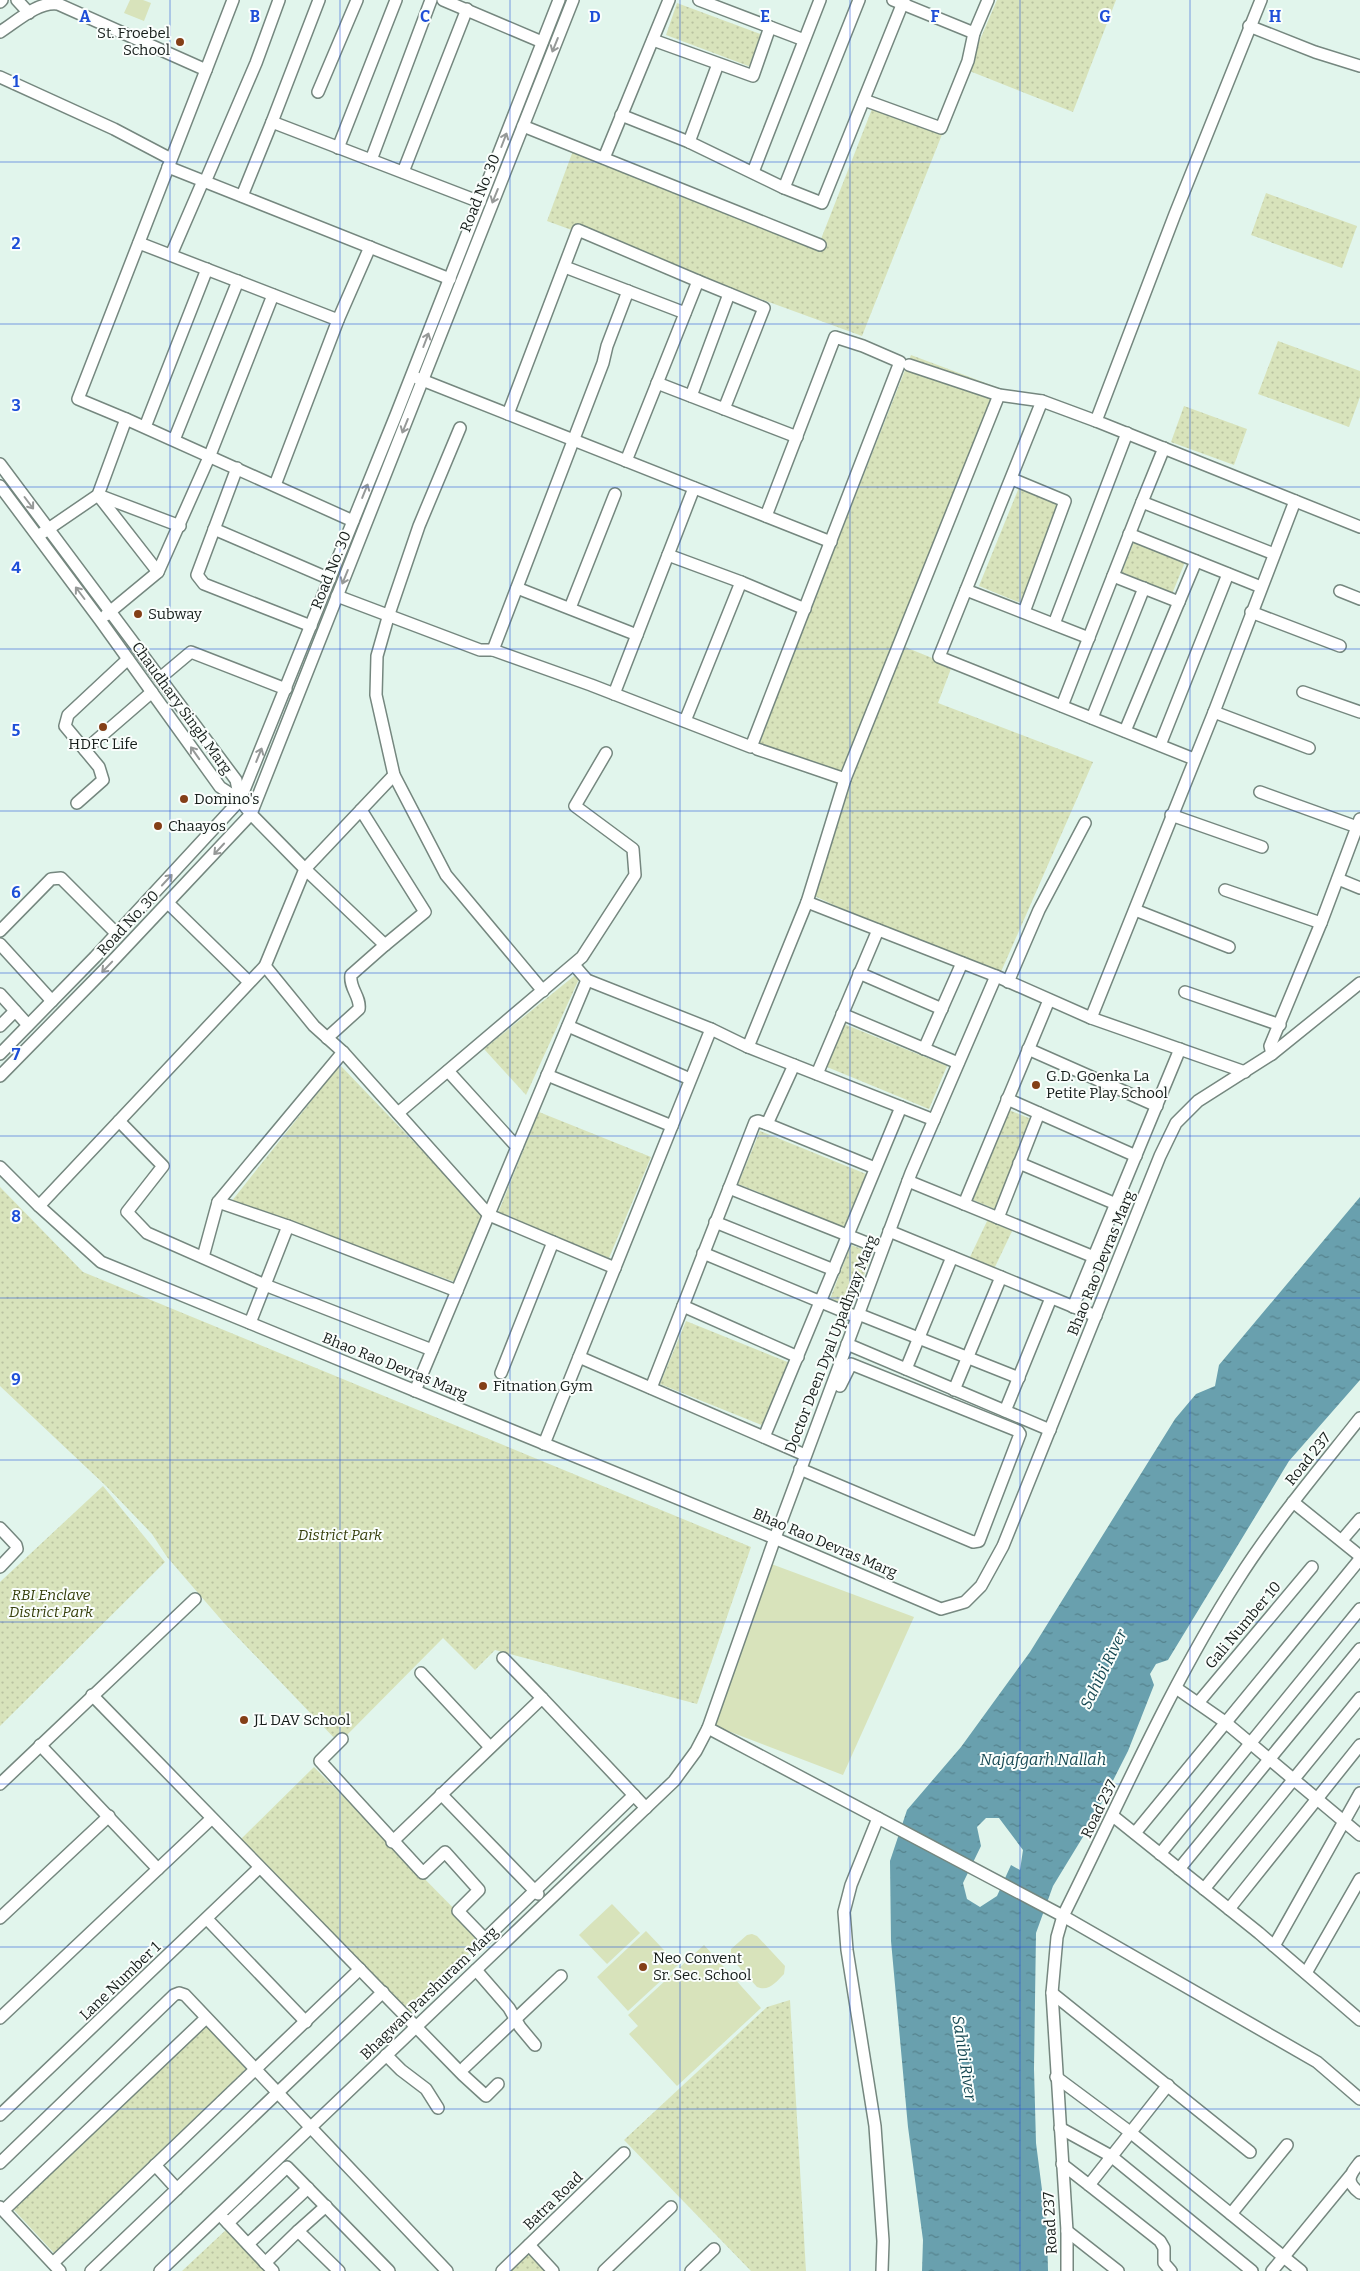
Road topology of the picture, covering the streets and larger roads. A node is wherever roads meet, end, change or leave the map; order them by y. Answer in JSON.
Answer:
{"nodes":[{"id":1,"x":17,"y":0,"type":"edge"},
{"id":2,"x":233,"y":0,"type":"edge"},
{"id":3,"x":279,"y":0,"type":"edge"},
{"id":4,"x":319,"y":0,"type":"edge"},
{"id":5,"x":357,"y":0,"type":"edge"},
{"id":6,"x":396,"y":0,"type":"edge"},
{"id":7,"x":431,"y":0,"type":"edge"},
{"id":8,"x":443,"y":0,"type":"edge"},
{"id":9,"x":558,"y":0,"type":"edge"},
{"id":10,"x":573,"y":0,"type":"edge"},
{"id":11,"x":669,"y":0,"type":"edge"},
{"id":12,"x":699,"y":0,"type":"edge"},
{"id":13,"x":820,"y":0,"type":"edge"},
{"id":14,"x":859,"y":0,"type":"edge"},
{"id":15,"x":988,"y":0,"type":"edge"},
{"id":16,"x":1261,"y":0,"type":"edge"},
{"id":17,"x":900,"y":1,"type":"edge"},
{"id":18,"x":467,"y":9,"type":"junction"},
{"id":19,"x":29,"y":12,"type":"junction"},
{"id":20,"x":1249,"y":26,"type":"junction"},
{"id":21,"x":770,"y":27,"type":"junction"},
{"id":22,"x":0,"y":32,"type":"edge"},
{"id":23,"x":974,"y":32,"type":"junction"},
{"id":24,"x":653,"y":40,"type":"junction"},
{"id":25,"x":804,"y":40,"type":"junction"},
{"id":26,"x":542,"y":42,"type":"junction"},
{"id":27,"x":718,"y":64,"type":"junction"},
{"id":28,"x":1360,"y":66,"type":"edge"},
{"id":29,"x":206,"y":70,"type":"junction"},
{"id":30,"x":0,"y":77,"type":"edge"},
{"id":31,"x":318,"y":92,"type":"dead end"},
{"id":32,"x":864,"y":100,"type":"junction"},
{"id":33,"x":621,"y":116,"type":"junction"},
{"id":34,"x":272,"y":122,"type":"junction"},
{"id":35,"x":523,"y":126,"type":"junction"},
{"id":36,"x":689,"y":142,"type":"junction"},
{"id":37,"x":338,"y":148,"type":"junction"},
{"id":38,"x":604,"y":158,"type":"junction"},
{"id":39,"x":371,"y":160,"type":"junction"},
{"id":40,"x":170,"y":163,"type":"junction"},
{"id":41,"x":403,"y":172,"type":"junction"},
{"id":42,"x":753,"y":172,"type":"junction"},
{"id":43,"x":204,"y":181,"type":"junction"},
{"id":44,"x":784,"y":188,"type":"junction"},
{"id":45,"x":242,"y":196,"type":"junction"},
{"id":46,"x":480,"y":202,"type":"junction"},
{"id":47,"x":139,"y":243,"type":"junction"},
{"id":48,"x":820,"y":245,"type":"dead end"},
{"id":49,"x":370,"y":247,"type":"junction"},
{"id":50,"x":171,"y":255,"type":"junction"},
{"id":51,"x":565,"y":267,"type":"junction"},
{"id":52,"x":207,"y":269,"type":"junction"},
{"id":53,"x":450,"y":279,"type":"junction"},
{"id":54,"x":238,"y":281,"type":"junction"},
{"id":55,"x":698,"y":282,"type":"junction"},
{"id":56,"x":628,"y":291,"type":"junction"},
{"id":57,"x":729,"y":294,"type":"junction"},
{"id":58,"x":273,"y":295,"type":"junction"},
{"id":59,"x":685,"y":312,"type":"junction"},
{"id":60,"x":338,"y":320,"type":"junction"},
{"id":61,"x":909,"y":365,"type":"dead end"},
{"id":62,"x":417,"y":378,"type":"junction"},
{"id":63,"x":657,"y":383,"type":"junction"},
{"id":64,"x":999,"y":395,"type":"junction"},
{"id":65,"x":691,"y":396,"type":"junction"},
{"id":66,"x":1042,"y":401,"type":"junction"},
{"id":67,"x":724,"y":409,"type":"junction"},
{"id":68,"x":508,"y":414,"type":"junction"},
{"id":69,"x":126,"y":419,"type":"junction"},
{"id":70,"x":1096,"y":421,"type":"junction"},
{"id":71,"x":145,"y":427,"type":"junction"},
{"id":72,"x":460,"y":428,"type":"dead end"},
{"id":73,"x":1127,"y":433,"type":"junction"},
{"id":74,"x":797,"y":437,"type":"junction"},
{"id":75,"x":174,"y":440,"type":"junction"},
{"id":76,"x":574,"y":440,"type":"junction"},
{"id":77,"x":1164,"y":448,"type":"junction"},
{"id":78,"x":210,"y":455,"type":"junction"},
{"id":79,"x":626,"y":461,"type":"junction"},
{"id":80,"x":0,"y":464,"type":"edge"},
{"id":81,"x":237,"y":468,"type":"junction"},
{"id":82,"x":1012,"y":479,"type":"junction"},
{"id":83,"x":275,"y":485,"type":"junction"},
{"id":84,"x":0,"y":486,"type":"edge"},
{"id":85,"x":694,"y":488,"type":"junction"},
{"id":86,"x":615,"y":494,"type":"dead end"},
{"id":87,"x":98,"y":495,"type":"junction"},
{"id":88,"x":4,"y":499,"type":"edge"},
{"id":89,"x":1295,"y":501,"type":"junction"},
{"id":90,"x":1142,"y":502,"type":"junction"},
{"id":91,"x":766,"y":516,"type":"junction"},
{"id":92,"x":354,"y":520,"type":"junction"},
{"id":93,"x":180,"y":526,"type":"junction"},
{"id":94,"x":1360,"y":526,"type":"edge"},
{"id":95,"x":49,"y":529,"type":"junction"},
{"id":96,"x":214,"y":529,"type":"junction"},
{"id":97,"x":1129,"y":534,"type":"junction"},
{"id":98,"x":38,"y":536,"type":"junction"},
{"id":99,"x":832,"y":542,"type":"junction"},
{"id":100,"x":1274,"y":554,"type":"junction"},
{"id":101,"x":668,"y":555,"type":"junction"},
{"id":102,"x":1196,"y":561,"type":"junction"},
{"id":103,"x":158,"y":572,"type":"junction"},
{"id":104,"x":1228,"y":574,"type":"junction"},
{"id":105,"x":1113,"y":576,"type":"junction"},
{"id":106,"x":330,"y":579,"type":"junction"},
{"id":107,"x":741,"y":582,"type":"junction"},
{"id":108,"x":1261,"y":587,"type":"junction"},
{"id":109,"x":517,"y":588,"type":"junction"},
{"id":110,"x":1144,"y":588,"type":"junction"},
{"id":111,"x":966,"y":590,"type":"junction"},
{"id":112,"x":1340,"y":591,"type":"dead end"},
{"id":113,"x":337,"y":596,"type":"junction"},
{"id":114,"x":1360,"y":598,"type":"edge"},
{"id":115,"x":1179,"y":602,"type":"junction"},
{"id":116,"x":570,"y":608,"type":"junction"},
{"id":117,"x":805,"y":609,"type":"junction"},
{"id":118,"x":110,"y":611,"type":"junction"},
{"id":119,"x":1024,"y":612,"type":"junction"},
{"id":120,"x":1251,"y":612,"type":"junction"},
{"id":121,"x":389,"y":614,"type":"junction"},
{"id":122,"x":100,"y":620,"type":"junction"},
{"id":123,"x":1054,"y":624,"type":"junction"},
{"id":124,"x":311,"y":626,"type":"junction"},
{"id":125,"x":637,"y":635,"type":"junction"},
{"id":126,"x":1089,"y":638,"type":"junction"},
{"id":127,"x":1340,"y":646,"type":"dead end"},
{"id":128,"x":493,"y":650,"type":"junction"},
{"id":129,"x":128,"y":659,"type":"junction"},
{"id":130,"x":160,"y":678,"type":"junction"},
{"id":131,"x":286,"y":689,"type":"junction"},
{"id":132,"x":152,"y":692,"type":"junction"},
{"id":133,"x":1303,"y":692,"type":"dead end"},
{"id":134,"x":614,"y":694,"type":"junction"},
{"id":135,"x":1062,"y":706,"type":"junction"},
{"id":136,"x":1214,"y":712,"type":"junction"},
{"id":137,"x":1360,"y":712,"type":"edge"},
{"id":138,"x":1092,"y":718,"type":"junction"},
{"id":139,"x":685,"y":721,"type":"junction"},
{"id":140,"x":1125,"y":731,"type":"junction"},
{"id":141,"x":1160,"y":745,"type":"junction"},
{"id":142,"x":1309,"y":748,"type":"dead end"},
{"id":143,"x":757,"y":749,"type":"dead end"},
{"id":144,"x":84,"y":750,"type":"junction"},
{"id":145,"x":606,"y":753,"type":"dead end"},
{"id":146,"x":1194,"y":758,"type":"junction"},
{"id":147,"x":394,"y":775,"type":"junction"},
{"id":148,"x":846,"y":779,"type":"junction"},
{"id":149,"x":1260,"y":792,"type":"dead end"},
{"id":150,"x":240,"y":800,"type":"junction"},
{"id":151,"x":77,"y":803,"type":"dead end"},
{"id":152,"x":361,"y":810,"type":"junction"},
{"id":153,"x":251,"y":814,"type":"junction"},
{"id":154,"x":1172,"y":815,"type":"junction"},
{"id":155,"x":1085,"y":823,"type":"dead end"},
{"id":156,"x":1358,"y":823,"type":"edge"},
{"id":157,"x":1262,"y":847,"type":"dead end"},
{"id":158,"x":305,"y":869,"type":"junction"},
{"id":159,"x":1338,"y":879,"type":"junction"},
{"id":160,"x":1360,"y":888,"type":"edge"},
{"id":161,"x":1225,"y":890,"type":"dead end"},
{"id":162,"x":807,"y":902,"type":"junction"},
{"id":163,"x":168,"y":903,"type":"junction"},
{"id":164,"x":1135,"y":910,"type":"junction"},
{"id":165,"x":1321,"y":923,"type":"junction"},
{"id":166,"x":878,"y":930,"type":"junction"},
{"id":167,"x":0,"y":931,"type":"edge"},
{"id":168,"x":116,"y":933,"type":"junction"},
{"id":169,"x":0,"y":944,"type":"edge"},
{"id":170,"x":385,"y":945,"type":"junction"},
{"id":171,"x":1229,"y":947,"type":"dead end"},
{"id":172,"x":962,"y":963,"type":"junction"},
{"id":173,"x":574,"y":965,"type":"junction"},
{"id":174,"x":265,"y":966,"type":"junction"},
{"id":175,"x":860,"y":973,"type":"junction"},
{"id":176,"x":996,"y":976,"type":"junction"},
{"id":177,"x":587,"y":980,"type":"junction"},
{"id":178,"x":249,"y":982,"type":"junction"},
{"id":179,"x":1008,"y":982,"type":"junction"},
{"id":180,"x":1360,"y":983,"type":"edge"},
{"id":181,"x":543,"y":991,"type":"junction"},
{"id":182,"x":1185,"y":992,"type":"dead end"},
{"id":183,"x":0,"y":994,"type":"edge"},
{"id":184,"x":1049,"y":1000,"type":"junction"},
{"id":185,"x":52,"y":1001,"type":"junction"},
{"id":186,"x":942,"y":1009,"type":"junction"},
{"id":187,"x":15,"y":1011,"type":"junction"},
{"id":188,"x":842,"y":1014,"type":"junction"},
{"id":189,"x":1091,"y":1018,"type":"junction"},
{"id":190,"x":28,"y":1025,"type":"junction"},
{"id":191,"x":1280,"y":1025,"type":"junction"},
{"id":192,"x":0,"y":1026,"type":"edge"},
{"id":193,"x":568,"y":1026,"type":"junction"},
{"id":194,"x":711,"y":1029,"type":"junction"},
{"id":195,"x":328,"y":1038,"type":"junction"},
{"id":196,"x":748,"y":1047,"type":"junction"},
{"id":197,"x":924,"y":1049,"type":"junction"},
{"id":198,"x":1028,"y":1049,"type":"junction"},
{"id":199,"x":1180,"y":1049,"type":"junction"},
{"id":200,"x":343,"y":1052,"type":"junction"},
{"id":201,"x":0,"y":1054,"type":"edge"},
{"id":202,"x":1272,"y":1054,"type":"junction"},
{"id":203,"x":958,"y":1063,"type":"junction"},
{"id":204,"x":794,"y":1065,"type":"junction"},
{"id":205,"x":448,"y":1071,"type":"junction"},
{"id":206,"x":1245,"y":1072,"type":"junction"},
{"id":207,"x":817,"y":1074,"type":"junction"},
{"id":208,"x":547,"y":1075,"type":"junction"},
{"id":209,"x":0,"y":1076,"type":"edge"},
{"id":210,"x":690,"y":1079,"type":"junction"},
{"id":211,"x":1007,"y":1099,"type":"junction"},
{"id":212,"x":1157,"y":1106,"type":"junction"},
{"id":213,"x":900,"y":1107,"type":"junction"},
{"id":214,"x":398,"y":1113,"type":"junction"},
{"id":215,"x":1039,"y":1113,"type":"junction"},
{"id":216,"x":934,"y":1120,"type":"junction"},
{"id":217,"x":119,"y":1121,"type":"junction"},
{"id":218,"x":767,"y":1124,"type":"junction"},
{"id":219,"x":672,"y":1126,"type":"junction"},
{"id":220,"x":517,"y":1147,"type":"junction"},
{"id":221,"x":1136,"y":1156,"type":"junction"},
{"id":222,"x":1019,"y":1163,"type":"junction"},
{"id":223,"x":0,"y":1167,"type":"edge"},
{"id":224,"x":876,"y":1168,"type":"junction"},
{"id":225,"x":908,"y":1181,"type":"junction"},
{"id":226,"x":729,"y":1188,"type":"junction"},
{"id":227,"x":218,"y":1202,"type":"junction"},
{"id":228,"x":964,"y":1204,"type":"junction"},
{"id":229,"x":1116,"y":1204,"type":"junction"},
{"id":230,"x":39,"y":1206,"type":"junction"},
{"id":231,"x":489,"y":1215,"type":"junction"},
{"id":232,"x":998,"y":1218,"type":"junction"},
{"id":233,"x":715,"y":1222,"type":"junction"},
{"id":234,"x":288,"y":1226,"type":"junction"},
{"id":235,"x":889,"y":1231,"type":"junction"},
{"id":236,"x":848,"y":1236,"type":"junction"},
{"id":237,"x":553,"y":1242,"type":"junction"},
{"id":238,"x":882,"y":1249,"type":"junction"},
{"id":239,"x":704,"y":1253,"type":"junction"},
{"id":240,"x":202,"y":1257,"type":"junction"},
{"id":241,"x":952,"y":1257,"type":"junction"},
{"id":242,"x":1094,"y":1257,"type":"junction"},
{"id":243,"x":615,"y":1268,"type":"junction"},
{"id":244,"x":834,"y":1270,"type":"junction"},
{"id":245,"x":1001,"y":1277,"type":"junction"},
{"id":246,"x":265,"y":1285,"type":"junction"},
{"id":247,"x":457,"y":1290,"type":"junction"},
{"id":248,"x":1051,"y":1298,"type":"junction"},
{"id":249,"x":821,"y":1302,"type":"junction"},
{"id":250,"x":683,"y":1306,"type":"junction"},
{"id":251,"x":1073,"y":1307,"type":"junction"},
{"id":252,"x":858,"y":1316,"type":"junction"},
{"id":253,"x":1096,"y":1316,"type":"junction"},
{"id":254,"x":250,"y":1323,"type":"junction"},
{"id":255,"x":918,"y":1338,"type":"junction"},
{"id":256,"x":847,"y":1344,"type":"junction"},
{"id":257,"x":432,"y":1350,"type":"junction"},
{"id":258,"x":579,"y":1357,"type":"junction"},
{"id":259,"x":798,"y":1357,"type":"junction"},
{"id":260,"x":968,"y":1358,"type":"junction"},
{"id":261,"x":906,"y":1369,"type":"junction"},
{"id":262,"x":501,"y":1373,"type":"dead end"},
{"id":263,"x":1018,"y":1378,"type":"junction"},
{"id":264,"x":650,"y":1388,"type":"junction"},
{"id":265,"x":954,"y":1390,"type":"junction"},
{"id":266,"x":415,"y":1391,"type":"junction"},
{"id":267,"x":1005,"y":1411,"type":"junction"},
{"id":268,"x":1360,"y":1418,"type":"edge"},
{"id":269,"x":1050,"y":1430,"type":"junction"},
{"id":270,"x":764,"y":1437,"type":"junction"},
{"id":271,"x":544,"y":1444,"type":"junction"},
{"id":272,"x":806,"y":1455,"type":"junction"},
{"id":273,"x":804,"y":1471,"type":"junction"},
{"id":274,"x":1293,"y":1502,"type":"junction"},
{"id":275,"x":1360,"y":1519,"type":"edge"},
{"id":276,"x":0,"y":1528,"type":"edge"},
{"id":277,"x":774,"y":1538,"type":"junction"},
{"id":278,"x":1342,"y":1540,"type":"junction"},
{"id":279,"x":1360,"y":1557,"type":"edge"},
{"id":280,"x":1312,"y":1566,"type":"dead end"},
{"id":281,"x":0,"y":1568,"type":"edge"},
{"id":282,"x":195,"y":1599,"type":"dead end"},
{"id":283,"x":1360,"y":1609,"type":"edge"},
{"id":284,"x":1360,"y":1649,"type":"edge"},
{"id":285,"x":503,"y":1658,"type":"dead end"},
{"id":286,"x":421,"y":1673,"type":"dead end"},
{"id":287,"x":1176,"y":1688,"type":"junction"},
{"id":288,"x":92,"y":1695,"type":"junction"},
{"id":289,"x":542,"y":1698,"type":"junction"},
{"id":290,"x":1360,"y":1698,"type":"edge"},
{"id":291,"x":1198,"y":1703,"type":"junction"},
{"id":292,"x":1225,"y":1722,"type":"junction"},
{"id":293,"x":708,"y":1728,"type":"junction"},
{"id":294,"x":342,"y":1739,"type":"dead end"},
{"id":295,"x":1250,"y":1743,"type":"junction"},
{"id":296,"x":40,"y":1745,"type":"junction"},
{"id":297,"x":1360,"y":1745,"type":"edge"},
{"id":298,"x":490,"y":1747,"type":"junction"},
{"id":299,"x":1269,"y":1759,"type":"junction"},
{"id":300,"x":1293,"y":1779,"type":"junction"},
{"id":301,"x":0,"y":1784,"type":"edge"},
{"id":302,"x":1360,"y":1793,"type":"edge"},
{"id":303,"x":441,"y":1794,"type":"junction"},
{"id":304,"x":634,"y":1795,"type":"junction"},
{"id":305,"x":1318,"y":1800,"type":"junction"},
{"id":306,"x":646,"y":1808,"type":"junction"},
{"id":307,"x":109,"y":1816,"type":"junction"},
{"id":308,"x":1113,"y":1816,"type":"junction"},
{"id":309,"x":878,"y":1818,"type":"junction"},
{"id":310,"x":212,"y":1819,"type":"junction"},
{"id":311,"x":1343,"y":1821,"type":"junction"},
{"id":312,"x":1135,"y":1833,"type":"junction"},
{"id":313,"x":1360,"y":1835,"type":"edge"},
{"id":314,"x":392,"y":1842,"type":"junction"},
{"id":315,"x":1160,"y":1854,"type":"junction"},
{"id":316,"x":259,"y":1868,"type":"junction"},
{"id":317,"x":158,"y":1869,"type":"junction"},
{"id":318,"x":1179,"y":1869,"type":"junction"},
{"id":319,"x":1360,"y":1879,"type":"edge"},
{"id":320,"x":1204,"y":1889,"type":"junction"},
{"id":321,"x":534,"y":1890,"type":"junction"},
{"id":322,"x":546,"y":1903,"type":"junction"},
{"id":323,"x":1229,"y":1909,"type":"junction"},
{"id":324,"x":1,"y":1915,"type":"edge"},
{"id":325,"x":1063,"y":1916,"type":"junction"},
{"id":326,"x":207,"y":1919,"type":"junction"},
{"id":327,"x":484,"y":1939,"type":"junction"},
{"id":328,"x":1274,"y":1946,"type":"junction"},
{"id":329,"x":496,"y":1951,"type":"junction"},
{"id":330,"x":360,"y":1969,"type":"junction"},
{"id":331,"x":476,"y":1970,"type":"junction"},
{"id":332,"x":1306,"y":1973,"type":"junction"},
{"id":333,"x":561,"y":1976,"type":"dead end"},
{"id":334,"x":383,"y":1992,"type":"junction"},
{"id":335,"x":1052,"y":1993,"type":"junction"},
{"id":336,"x":0,"y":2018,"type":"edge"},
{"id":337,"x":205,"y":2019,"type":"junction"},
{"id":338,"x":516,"y":2019,"type":"junction"},
{"id":339,"x":1360,"y":2020,"type":"edge"},
{"id":340,"x":306,"y":2022,"type":"junction"},
{"id":341,"x":417,"y":2026,"type":"junction"},
{"id":342,"x":535,"y":2045,"type":"dead end"},
{"id":343,"x":386,"y":2055,"type":"junction"},
{"id":344,"x":465,"y":2067,"type":"dead end"},
{"id":345,"x":256,"y":2070,"type":"junction"},
{"id":346,"x":1056,"y":2077,"type":"junction"},
{"id":347,"x":498,"y":2084,"type":"dead end"},
{"id":348,"x":1168,"y":2085,"type":"junction"},
{"id":349,"x":277,"y":2092,"type":"junction"},
{"id":350,"x":1360,"y":2099,"type":"edge"},
{"id":351,"x":438,"y":2108,"type":"dead end"},
{"id":352,"x":0,"y":2115,"type":"edge"},
{"id":353,"x":311,"y":2127,"type":"junction"},
{"id":354,"x":1060,"y":2128,"type":"junction"},
{"id":355,"x":1130,"y":2132,"type":"junction"},
{"id":356,"x":1287,"y":2145,"type":"dead end"},
{"id":357,"x":1250,"y":2152,"type":"dead end"},
{"id":358,"x":624,"y":2153,"type":"dead end"},
{"id":359,"x":1111,"y":2156,"type":"junction"},
{"id":360,"x":1360,"y":2162,"type":"edge"},
{"id":361,"x":0,"y":2163,"type":"edge"},
{"id":362,"x":1062,"y":2164,"type":"junction"},
{"id":363,"x":155,"y":2165,"type":"junction"},
{"id":364,"x":1350,"y":2176,"type":"junction"},
{"id":365,"x":1089,"y":2184,"type":"junction"},
{"id":366,"x":177,"y":2188,"type":"junction"},
{"id":367,"x":308,"y":2188,"type":"junction"},
{"id":368,"x":1360,"y":2193,"type":"edge"},
{"id":369,"x":326,"y":2206,"type":"junction"},
{"id":370,"x":671,"y":2207,"type":"dead end"},
{"id":371,"x":2,"y":2209,"type":"edge"},
{"id":372,"x":1231,"y":2214,"type":"junction"},
{"id":373,"x":219,"y":2215,"type":"junction"},
{"id":374,"x":228,"y":2223,"type":"junction"},
{"id":375,"x":1067,"y":2231,"type":"junction"},
{"id":376,"x":298,"y":2232,"type":"junction"},
{"id":377,"x":248,"y":2244,"type":"junction"},
{"id":378,"x":529,"y":2245,"type":"junction"},
{"id":379,"x":714,"y":2249,"type":"dead end"},
{"id":380,"x":1284,"y":2258,"type":"junction"},
{"id":381,"x":56,"y":2267,"type":"edge"},
{"id":382,"x":269,"y":2267,"type":"edge"},
{"id":383,"x":693,"y":2270,"type":"edge"},
{"id":384,"x":91,"y":2271,"type":"edge"},
{"id":385,"x":160,"y":2271,"type":"edge"},
{"id":386,"x":339,"y":2271,"type":"edge"},
{"id":387,"x":390,"y":2271,"type":"edge"},
{"id":388,"x":447,"y":2271,"type":"edge"},
{"id":389,"x":502,"y":2271,"type":"edge"},
{"id":390,"x":553,"y":2271,"type":"edge"},
{"id":391,"x":604,"y":2271,"type":"edge"},
{"id":392,"x":882,"y":2271,"type":"edge"},
{"id":393,"x":1067,"y":2271,"type":"edge"},
{"id":394,"x":1118,"y":2271,"type":"edge"},
{"id":395,"x":1171,"y":2271,"type":"edge"},
{"id":396,"x":1252,"y":2271,"type":"edge"},
{"id":397,"x":1272,"y":2271,"type":"edge"},
{"id":398,"x":1301,"y":2271,"type":"edge"}],
"edges":[{"from":1,"to":19,"type":"street"},
{"from":2,"to":29,"type":"street"},
{"from":3,"to":43,"type":"street"},
{"from":4,"to":34,"type":"street"},
{"from":5,"to":31,"type":"street"},
{"from":6,"to":37,"type":"street"},
{"from":7,"to":39,"type":"street"},
{"from":8,"to":18,"type":"street"},
{"from":9,"to":26,"type":"street","name":"Road No. 30"},
{"from":10,"to":35,"type":"street","name":"Road No. 30","one_way":true},
{"from":11,"to":24,"type":"street"},
{"from":12,"to":21,"type":"street"},
{"from":13,"to":25,"type":"street"},
{"from":14,"to":44,"type":"street"},
{"from":15,"to":23,"type":"street"},
{"from":16,"to":20,"type":"street"},
{"from":17,"to":23,"type":"street"},
{"from":17,"to":32,"type":"street"},
{"from":18,"to":26,"type":"street"},
{"from":18,"to":41,"type":"street"},
{"from":19,"to":22,"type":"street"},
{"from":19,"to":29,"type":"street"},
{"from":20,"to":28,"type":"street"},
{"from":20,"to":70,"type":"street"},
{"from":21,"to":25,"type":"street"},
{"from":21,"to":27,"type":"street"},
{"from":23,"to":32,"type":"street"},
{"from":24,"to":27,"type":"street"},
{"from":24,"to":33,"type":"street"},
{"from":25,"to":42,"type":"street"},
{"from":46,"to":26,"type":"street","name":"Road No. 30","one_way":true},
{"from":27,"to":36,"type":"street"},
{"from":29,"to":40,"type":"street"},
{"from":30,"to":40,"type":"street"},
{"from":32,"to":44,"type":"street"},
{"from":33,"to":36,"type":"street"},
{"from":33,"to":38,"type":"street"},
{"from":34,"to":37,"type":"street"},
{"from":34,"to":45,"type":"street"},
{"from":35,"to":38,"type":"street"},
{"from":35,"to":62,"type":"street","name":"Road No. 30","one_way":true},
{"from":36,"to":42,"type":"street"},
{"from":37,"to":39,"type":"street"},
{"from":38,"to":48,"type":"street"},
{"from":39,"to":41,"type":"street"},
{"from":40,"to":43,"type":"street"},
{"from":40,"to":47,"type":"street"},
{"from":41,"to":46,"type":"street"},
{"from":42,"to":44,"type":"street"},
{"from":43,"to":45,"type":"street"},
{"from":43,"to":50,"type":"street"},
{"from":45,"to":49,"type":"street"},
{"from":46,"to":53,"type":"street","name":"Road No. 30"},
{"from":47,"to":50,"type":"street"},
{"from":47,"to":69,"type":"street"},
{"from":49,"to":53,"type":"street"},
{"from":49,"to":60,"type":"street"},
{"from":50,"to":52,"type":"street"},
{"from":51,"to":55,"type":"street"},
{"from":51,"to":56,"type":"street"},
{"from":51,"to":68,"type":"street"},
{"from":52,"to":54,"type":"street"},
{"from":52,"to":71,"type":"street"},
{"from":62,"to":53,"type":"street","name":"Road No. 30","one_way":true},
{"from":54,"to":58,"type":"street"},
{"from":54,"to":75,"type":"street"},
{"from":55,"to":57,"type":"street"},
{"from":55,"to":59,"type":"street"},
{"from":56,"to":59,"type":"street"},
{"from":56,"to":76,"type":"street"},
{"from":57,"to":65,"type":"street"},
{"from":57,"to":67,"type":"street"},
{"from":58,"to":60,"type":"street"},
{"from":58,"to":78,"type":"street"},
{"from":59,"to":63,"type":"street"},
{"from":60,"to":83,"type":"street"},
{"from":61,"to":64,"type":"street"},
{"from":62,"to":68,"type":"street"},
{"from":92,"to":62,"type":"street","name":"Road No. 30","one_way":true},
{"from":62,"to":113,"type":"street","name":"Road No. 30","one_way":true},
{"from":63,"to":65,"type":"street"},
{"from":63,"to":79,"type":"street"},
{"from":64,"to":66,"type":"street"},
{"from":64,"to":148,"type":"street"},
{"from":65,"to":67,"type":"street"},
{"from":66,"to":70,"type":"street"},
{"from":66,"to":82,"type":"street"},
{"from":67,"to":74,"type":"street"},
{"from":68,"to":76,"type":"street"},
{"from":69,"to":71,"type":"street"},
{"from":69,"to":87,"type":"street"},
{"from":70,"to":73,"type":"street"},
{"from":71,"to":75,"type":"street"},
{"from":72,"to":121,"type":"street"},
{"from":73,"to":77,"type":"street"},
{"from":73,"to":123,"type":"street"},
{"from":74,"to":91,"type":"street"},
{"from":74,"to":99,"type":"street"},
{"from":75,"to":78,"type":"street"},
{"from":76,"to":79,"type":"street"},
{"from":76,"to":109,"type":"street"},
{"from":77,"to":89,"type":"street"},
{"from":77,"to":90,"type":"street"},
{"from":78,"to":81,"type":"street"},
{"from":78,"to":93,"type":"street"},
{"from":79,"to":85,"type":"street"},
{"from":80,"to":95,"type":"street","name":"Chaudhary Singh Marg","one_way":true},
{"from":81,"to":83,"type":"street"},
{"from":81,"to":96,"type":"street"},
{"from":82,"to":111,"type":"street"},
{"from":82,"to":119,"type":"street"},
{"from":83,"to":92,"type":"street"},
{"from":84,"to":88,"type":"street","name":"Chaudhary Singh Marg"},
{"from":85,"to":91,"type":"street"},
{"from":85,"to":101,"type":"street"},
{"from":86,"to":116,"type":"street"},
{"from":87,"to":93,"type":"street"},
{"from":87,"to":95,"type":"street"},
{"from":87,"to":103,"type":"street"},
{"from":88,"to":98,"type":"street","name":"Chaudhary Singh Marg"},
{"from":89,"to":94,"type":"street"},
{"from":89,"to":100,"type":"street"},
{"from":90,"to":97,"type":"street"},
{"from":90,"to":100,"type":"street"},
{"from":91,"to":99,"type":"street"},
{"from":92,"to":106,"type":"street","name":"Road No. 30"},
{"from":93,"to":103,"type":"street"},
{"from":95,"to":98,"type":"street"},
{"from":95,"to":118,"type":"street","name":"Chaudhary Singh Marg"},
{"from":96,"to":106,"type":"street"},
{"from":96,"to":124,"type":"street"},
{"from":97,"to":102,"type":"street"},
{"from":97,"to":105,"type":"street"},
{"from":122,"to":98,"type":"street","name":"Chaudhary Singh Marg","one_way":true},
{"from":99,"to":117,"type":"street"},
{"from":100,"to":108,"type":"street"},
{"from":101,"to":107,"type":"street"},
{"from":101,"to":125,"type":"street"},
{"from":102,"to":104,"type":"street"},
{"from":102,"to":115,"type":"street"},
{"from":103,"to":118,"type":"street"},
{"from":104,"to":108,"type":"street"},
{"from":104,"to":141,"type":"street"},
{"from":105,"to":110,"type":"street"},
{"from":105,"to":126,"type":"street"},
{"from":106,"to":124,"type":"street","name":"Road No. 30"},
{"from":107,"to":117,"type":"street"},
{"from":107,"to":139,"type":"street"},
{"from":108,"to":120,"type":"street"},
{"from":109,"to":116,"type":"street"},
{"from":109,"to":128,"type":"street"},
{"from":110,"to":115,"type":"street"},
{"from":110,"to":138,"type":"street"},
{"from":111,"to":119,"type":"street"},
{"from":111,"to":135,"type":"street"},
{"from":112,"to":114,"type":"street"},
{"from":113,"to":121,"type":"street"},
{"from":113,"to":153,"type":"street","name":"Road No. 30"},
{"from":115,"to":140,"type":"street"},
{"from":116,"to":125,"type":"street"},
{"from":117,"to":139,"type":"street"},
{"from":118,"to":122,"type":"street"},
{"from":118,"to":130,"type":"street","name":"Chaudhary Singh Marg"},
{"from":119,"to":123,"type":"street"},
{"from":120,"to":127,"type":"street"},
{"from":120,"to":136,"type":"street"},
{"from":121,"to":128,"type":"street"},
{"from":121,"to":147,"type":"street"},
{"from":122,"to":129,"type":"street","name":"Chaudhary Singh Marg"},
{"from":123,"to":126,"type":"street"},
{"from":124,"to":131,"type":"street","name":"Road No. 30"},
{"from":125,"to":134,"type":"street"},
{"from":126,"to":135,"type":"street"},
{"from":128,"to":134,"type":"street"},
{"from":129,"to":132,"type":"street","name":"Chaudhary Singh Marg"},
{"from":129,"to":144,"type":"street"},
{"from":130,"to":131,"type":"street"},
{"from":130,"to":150,"type":"street","name":"Chaudhary Singh Marg"},
{"from":150,"to":131,"type":"street","name":"Road No. 30","one_way":true},
{"from":132,"to":144,"type":"street"},
{"from":150,"to":132,"type":"street","name":"Chaudhary Singh Marg","one_way":true},
{"from":133,"to":137,"type":"street"},
{"from":134,"to":139,"type":"street"},
{"from":135,"to":138,"type":"street"},
{"from":136,"to":142,"type":"street"},
{"from":136,"to":146,"type":"street"},
{"from":138,"to":140,"type":"street"},
{"from":140,"to":141,"type":"street"},
{"from":141,"to":146,"type":"street"},
{"from":143,"to":148,"type":"street"},
{"from":144,"to":151,"type":"street"},
{"from":145,"to":173,"type":"street"},
{"from":146,"to":154,"type":"street"},
{"from":147,"to":152,"type":"street"},
{"from":147,"to":181,"type":"street"},
{"from":148,"to":162,"type":"street"},
{"from":149,"to":156,"type":"street"},
{"from":150,"to":153,"type":"street"},
{"from":168,"to":150,"type":"street","name":"Road No. 30","one_way":true},
{"from":152,"to":158,"type":"street"},
{"from":152,"to":170,"type":"street"},
{"from":153,"to":158,"type":"street"},
{"from":153,"to":163,"type":"street","name":"Road No. 30","one_way":true},
{"from":154,"to":157,"type":"street"},
{"from":154,"to":164,"type":"street"},
{"from":155,"to":179,"type":"street"},
{"from":156,"to":159,"type":"street"},
{"from":158,"to":170,"type":"street"},
{"from":158,"to":174,"type":"street"},
{"from":159,"to":160,"type":"street"},
{"from":159,"to":165,"type":"street"},
{"from":161,"to":165,"type":"street"},
{"from":162,"to":166,"type":"street"},
{"from":162,"to":196,"type":"street"},
{"from":163,"to":178,"type":"street"},
{"from":163,"to":209,"type":"street","name":"Road No. 30","one_way":true},
{"from":164,"to":171,"type":"street"},
{"from":164,"to":189,"type":"street"},
{"from":165,"to":191,"type":"street"},
{"from":166,"to":172,"type":"street"},
{"from":166,"to":175,"type":"street"},
{"from":167,"to":168,"type":"street"},
{"from":168,"to":185,"type":"street","name":"Road No. 30"},
{"from":169,"to":185,"type":"street"},
{"from":170,"to":195,"type":"street"},
{"from":172,"to":176,"type":"street"},
{"from":172,"to":186,"type":"street"},
{"from":173,"to":177,"type":"street"},
{"from":173,"to":181,"type":"street"},
{"from":174,"to":178,"type":"street"},
{"from":174,"to":195,"type":"street"},
{"from":175,"to":186,"type":"street"},
{"from":175,"to":188,"type":"street"},
{"from":176,"to":179,"type":"street"},
{"from":176,"to":203,"type":"street","name":"Doctor Deen Dyal Upadhyay Marg"},
{"from":177,"to":193,"type":"street"},
{"from":177,"to":194,"type":"street"},
{"from":178,"to":217,"type":"street"},
{"from":179,"to":184,"type":"street"},
{"from":180,"to":202,"type":"street","name":"Bhao Rao Devras Marg"},
{"from":181,"to":205,"type":"street"},
{"from":182,"to":191,"type":"street"},
{"from":183,"to":187,"type":"street"},
{"from":184,"to":189,"type":"street"},
{"from":184,"to":198,"type":"street"},
{"from":185,"to":190,"type":"street","name":"Road No. 30"},
{"from":186,"to":197,"type":"street"},
{"from":187,"to":190,"type":"street"},
{"from":187,"to":192,"type":"street"},
{"from":188,"to":197,"type":"street"},
{"from":188,"to":207,"type":"street"},
{"from":189,"to":199,"type":"street"},
{"from":190,"to":201,"type":"street","name":"Road No. 30"},
{"from":191,"to":202,"type":"street"},
{"from":193,"to":208,"type":"street"},
{"from":193,"to":210,"type":"street"},
{"from":194,"to":196,"type":"street"},
{"from":194,"to":210,"type":"street"},
{"from":195,"to":200,"type":"street"},
{"from":196,"to":204,"type":"street"},
{"from":197,"to":203,"type":"street"},
{"from":198,"to":211,"type":"street"},
{"from":198,"to":212,"type":"street"},
{"from":199,"to":206,"type":"street"},
{"from":199,"to":212,"type":"street"},
{"from":200,"to":214,"type":"street"},
{"from":200,"to":227,"type":"street"},
{"from":202,"to":206,"type":"street","name":"Bhao Rao Devras Marg"},
{"from":203,"to":216,"type":"street","name":"Doctor Deen Dyal Upadhyay Marg"},
{"from":204,"to":207,"type":"street"},
{"from":204,"to":218,"type":"street"},
{"from":205,"to":214,"type":"street"},
{"from":205,"to":220,"type":"street"},
{"from":206,"to":253,"type":"street","name":"Bhao Rao Devras Marg"},
{"from":207,"to":213,"type":"street"},
{"from":208,"to":219,"type":"street"},
{"from":208,"to":220,"type":"street"},
{"from":210,"to":219,"type":"street"},
{"from":211,"to":215,"type":"street"},
{"from":211,"to":228,"type":"street"},
{"from":212,"to":221,"type":"street"},
{"from":213,"to":216,"type":"street"},
{"from":213,"to":224,"type":"street"},
{"from":214,"to":231,"type":"street"},
{"from":215,"to":221,"type":"street"},
{"from":215,"to":222,"type":"street"},
{"from":216,"to":225,"type":"street","name":"Doctor Deen Dyal Upadhyay Marg"},
{"from":217,"to":230,"type":"street"},
{"from":217,"to":240,"type":"street"},
{"from":218,"to":224,"type":"street"},
{"from":218,"to":226,"type":"street"},
{"from":219,"to":243,"type":"street"},
{"from":220,"to":231,"type":"street"},
{"from":221,"to":229,"type":"street"},
{"from":222,"to":229,"type":"street"},
{"from":222,"to":232,"type":"street"},
{"from":223,"to":230,"type":"street","name":"Bhao Rao Devras Marg"},
{"from":224,"to":236,"type":"street"},
{"from":225,"to":228,"type":"street"},
{"from":225,"to":235,"type":"street","name":"Doctor Deen Dyal Upadhyay Marg"},
{"from":226,"to":233,"type":"street"},
{"from":226,"to":236,"type":"street"},
{"from":227,"to":234,"type":"street"},
{"from":227,"to":240,"type":"street"},
{"from":228,"to":232,"type":"street"},
{"from":229,"to":242,"type":"street"},
{"from":230,"to":254,"type":"street","name":"Bhao Rao Devras Marg"},
{"from":231,"to":237,"type":"street"},
{"from":231,"to":247,"type":"street"},
{"from":232,"to":242,"type":"street"},
{"from":233,"to":239,"type":"street"},
{"from":233,"to":244,"type":"street"},
{"from":234,"to":246,"type":"street"},
{"from":234,"to":247,"type":"street"},
{"from":235,"to":238,"type":"street","name":"Doctor Deen Dyal Upadhyay Marg"},
{"from":235,"to":241,"type":"street"},
{"from":236,"to":238,"type":"street"},
{"from":236,"to":244,"type":"street"},
{"from":237,"to":243,"type":"street"},
{"from":237,"to":262,"type":"street"},
{"from":238,"to":252,"type":"street","name":"Doctor Deen Dyal Upadhyay Marg"},
{"from":239,"to":249,"type":"street"},
{"from":239,"to":250,"type":"street"},
{"from":240,"to":246,"type":"street"},
{"from":241,"to":245,"type":"street"},
{"from":241,"to":255,"type":"street"},
{"from":242,"to":251,"type":"street"},
{"from":243,"to":258,"type":"street"},
{"from":244,"to":249,"type":"street"},
{"from":245,"to":248,"type":"street"},
{"from":245,"to":260,"type":"street"},
{"from":246,"to":254,"type":"street"},
{"from":246,"to":257,"type":"street"},
{"from":247,"to":257,"type":"street"},
{"from":248,"to":251,"type":"street"},
{"from":248,"to":263,"type":"street"},
{"from":249,"to":252,"type":"street"},
{"from":249,"to":259,"type":"street"},
{"from":250,"to":259,"type":"street"},
{"from":250,"to":264,"type":"street"},
{"from":251,"to":253,"type":"street"},
{"from":252,"to":255,"type":"street"},
{"from":252,"to":256,"type":"street","name":"Doctor Deen Dyal Upadhyay Marg"},
{"from":253,"to":269,"type":"street","name":"Bhao Rao Devras Marg"},
{"from":254,"to":266,"type":"street","name":"Bhao Rao Devras Marg"},
{"from":255,"to":260,"type":"street"},
{"from":255,"to":261,"type":"street"},
{"from":256,"to":261,"type":"street"},
{"from":256,"to":272,"type":"street","name":"Doctor Deen Dyal Upadhyay Marg"},
{"from":257,"to":266,"type":"street"},
{"from":258,"to":264,"type":"street"},
{"from":258,"to":271,"type":"street"},
{"from":259,"to":270,"type":"street"},
{"from":260,"to":263,"type":"street"},
{"from":260,"to":265,"type":"street"},
{"from":261,"to":265,"type":"street"},
{"from":263,"to":267,"type":"street"},
{"from":264,"to":270,"type":"street"},
{"from":265,"to":267,"type":"street"},
{"from":266,"to":271,"type":"street","name":"Bhao Rao Devras Marg"},
{"from":267,"to":269,"type":"street"},
{"from":268,"to":274,"type":"street","name":"Road 237"},
{"from":269,"to":277,"type":"street","name":"Bhao Rao Devras Marg"},
{"from":270,"to":272,"type":"street"},
{"from":271,"to":277,"type":"street","name":"Bhao Rao Devras Marg"},
{"from":272,"to":273,"type":"street","name":"Doctor Deen Dyal Upadhyay Marg"},
{"from":273,"to":273,"type":"street"},
{"from":273,"to":277,"type":"street","name":"Doctor Deen Dyal Upadhyay Marg"},
{"from":274,"to":278,"type":"street"},
{"from":274,"to":287,"type":"street","name":"Road 237"},
{"from":275,"to":278,"type":"street"},
{"from":276,"to":281,"type":"street"},
{"from":277,"to":293,"type":"street","name":"Doctor Deen Dyal Upadhyay Marg"},
{"from":278,"to":279,"type":"street"},
{"from":279,"to":292,"type":"street"},
{"from":280,"to":291,"type":"street","name":"Gali Number 10"},
{"from":282,"to":288,"type":"street"},
{"from":283,"to":295,"type":"street"},
{"from":284,"to":299,"type":"street"},
{"from":285,"to":289,"type":"street"},
{"from":286,"to":298,"type":"street"},
{"from":287,"to":291,"type":"street"},
{"from":287,"to":308,"type":"street","name":"Road 237"},
{"from":288,"to":296,"type":"street"},
{"from":288,"to":310,"type":"street"},
{"from":289,"to":298,"type":"street"},
{"from":289,"to":304,"type":"street"},
{"from":290,"to":300,"type":"street"},
{"from":291,"to":292,"type":"street"},
{"from":292,"to":295,"type":"street"},
{"from":292,"to":312,"type":"street"},
{"from":293,"to":306,"type":"street","name":"Bhagwan Parshuram Marg"},
{"from":293,"to":309,"type":"street"},
{"from":294,"to":314,"type":"street"},
{"from":295,"to":299,"type":"street"},
{"from":295,"to":315,"type":"street"},
{"from":296,"to":301,"type":"street"},
{"from":296,"to":307,"type":"street"},
{"from":297,"to":305,"type":"street"},
{"from":298,"to":303,"type":"street"},
{"from":299,"to":300,"type":"street"},
{"from":299,"to":318,"type":"street"},
{"from":300,"to":305,"type":"street"},
{"from":300,"to":320,"type":"street"},
{"from":302,"to":311,"type":"street"},
{"from":303,"to":314,"type":"street"},
{"from":303,"to":321,"type":"street"},
{"from":304,"to":306,"type":"street"},
{"from":304,"to":321,"type":"street"},
{"from":305,"to":311,"type":"street"},
{"from":305,"to":323,"type":"street"},
{"from":306,"to":322,"type":"street","name":"Bhagwan Parshuram Marg"},
{"from":307,"to":317,"type":"street"},
{"from":307,"to":324,"type":"street"},
{"from":308,"to":312,"type":"street"},
{"from":308,"to":325,"type":"street","name":"Road 237"},
{"from":309,"to":325,"type":"street"},
{"from":309,"to":392,"type":"street"},
{"from":310,"to":316,"type":"street"},
{"from":310,"to":317,"type":"street"},
{"from":311,"to":313,"type":"street"},
{"from":311,"to":328,"type":"street"},
{"from":312,"to":315,"type":"street"},
{"from":314,"to":327,"type":"street"},
{"from":315,"to":318,"type":"street"},
{"from":316,"to":326,"type":"street","name":"Lane Number 1"},
{"from":316,"to":330,"type":"street"},
{"from":317,"to":336,"type":"street"},
{"from":318,"to":320,"type":"street"},
{"from":319,"to":332,"type":"street"},
{"from":320,"to":323,"type":"street"},
{"from":321,"to":322,"type":"street"},
{"from":321,"to":327,"type":"street"},
{"from":322,"to":329,"type":"street","name":"Bhagwan Parshuram Marg"},
{"from":323,"to":328,"type":"street"},
{"from":325,"to":335,"type":"street","name":"Road 237"},
{"from":325,"to":350,"type":"street"},
{"from":326,"to":340,"type":"street"},
{"from":326,"to":352,"type":"street","name":"Lane Number 1"},
{"from":327,"to":329,"type":"street"},
{"from":328,"to":332,"type":"street"},
{"from":329,"to":331,"type":"street","name":"Bhagwan Parshuram Marg"},
{"from":330,"to":334,"type":"street"},
{"from":330,"to":340,"type":"street"},
{"from":331,"to":338,"type":"street"},
{"from":331,"to":341,"type":"street","name":"Bhagwan Parshuram Marg"},
{"from":332,"to":339,"type":"street"},
{"from":333,"to":338,"type":"street"},
{"from":334,"to":341,"type":"street"},
{"from":334,"to":349,"type":"street"},
{"from":335,"to":346,"type":"street","name":"Road 237"},
{"from":335,"to":348,"type":"street"},
{"from":337,"to":345,"type":"street"},
{"from":337,"to":361,"type":"street"},
{"from":337,"to":371,"type":"street"},
{"from":338,"to":342,"type":"street"},
{"from":338,"to":344,"type":"street"},
{"from":340,"to":345,"type":"street"},
{"from":341,"to":343,"type":"street","name":"Bhagwan Parshuram Marg"},
{"from":341,"to":347,"type":"street"},
{"from":343,"to":351,"type":"street"},
{"from":343,"to":353,"type":"street","name":"Bhagwan Parshuram Marg"},
{"from":345,"to":349,"type":"street"},
{"from":345,"to":363,"type":"street"},
{"from":346,"to":354,"type":"street","name":"Road 237"},
{"from":346,"to":355,"type":"street"},
{"from":348,"to":355,"type":"street"},
{"from":348,"to":357,"type":"street"},
{"from":349,"to":353,"type":"street"},
{"from":349,"to":366,"type":"street"},
{"from":353,"to":373,"type":"street","name":"Bhagwan Parshuram Marg"},
{"from":353,"to":388,"type":"street"},
{"from":354,"to":359,"type":"street"},
{"from":354,"to":362,"type":"street","name":"Road 237"},
{"from":355,"to":359,"type":"street"},
{"from":355,"to":372,"type":"street"},
{"from":356,"to":372,"type":"street"},
{"from":358,"to":378,"type":"street","name":"Batra Road"},
{"from":359,"to":365,"type":"street"},
{"from":359,"to":396,"type":"street"},
{"from":360,"to":364,"type":"street"},
{"from":362,"to":365,"type":"street"},
{"from":362,"to":375,"type":"street","name":"Road 237"},
{"from":363,"to":366,"type":"street"},
{"from":363,"to":381,"type":"street"},
{"from":364,"to":368,"type":"street"},
{"from":364,"to":380,"type":"street"},
{"from":365,"to":395,"type":"street"},
{"from":366,"to":384,"type":"street"},
{"from":367,"to":369,"type":"street"},
{"from":367,"to":374,"type":"street"},
{"from":367,"to":377,"type":"street"},
{"from":369,"to":376,"type":"street"},
{"from":369,"to":387,"type":"street"},
{"from":370,"to":391,"type":"street"},
{"from":371,"to":381,"type":"street"},
{"from":372,"to":380,"type":"street"},
{"from":373,"to":374,"type":"street"},
{"from":373,"to":385,"type":"street","name":"Bhagwan Parshuram Marg"},
{"from":374,"to":377,"type":"street"},
{"from":375,"to":393,"type":"street","name":"Road 237"},
{"from":375,"to":394,"type":"street"},
{"from":376,"to":382,"type":"street"},
{"from":376,"to":386,"type":"street"},
{"from":377,"to":382,"type":"street"},
{"from":378,"to":389,"type":"street","name":"Batra Road"},
{"from":378,"to":390,"type":"street"},
{"from":379,"to":383,"type":"street"},
{"from":380,"to":397,"type":"street"},
{"from":380,"to":398,"type":"street"}]}
